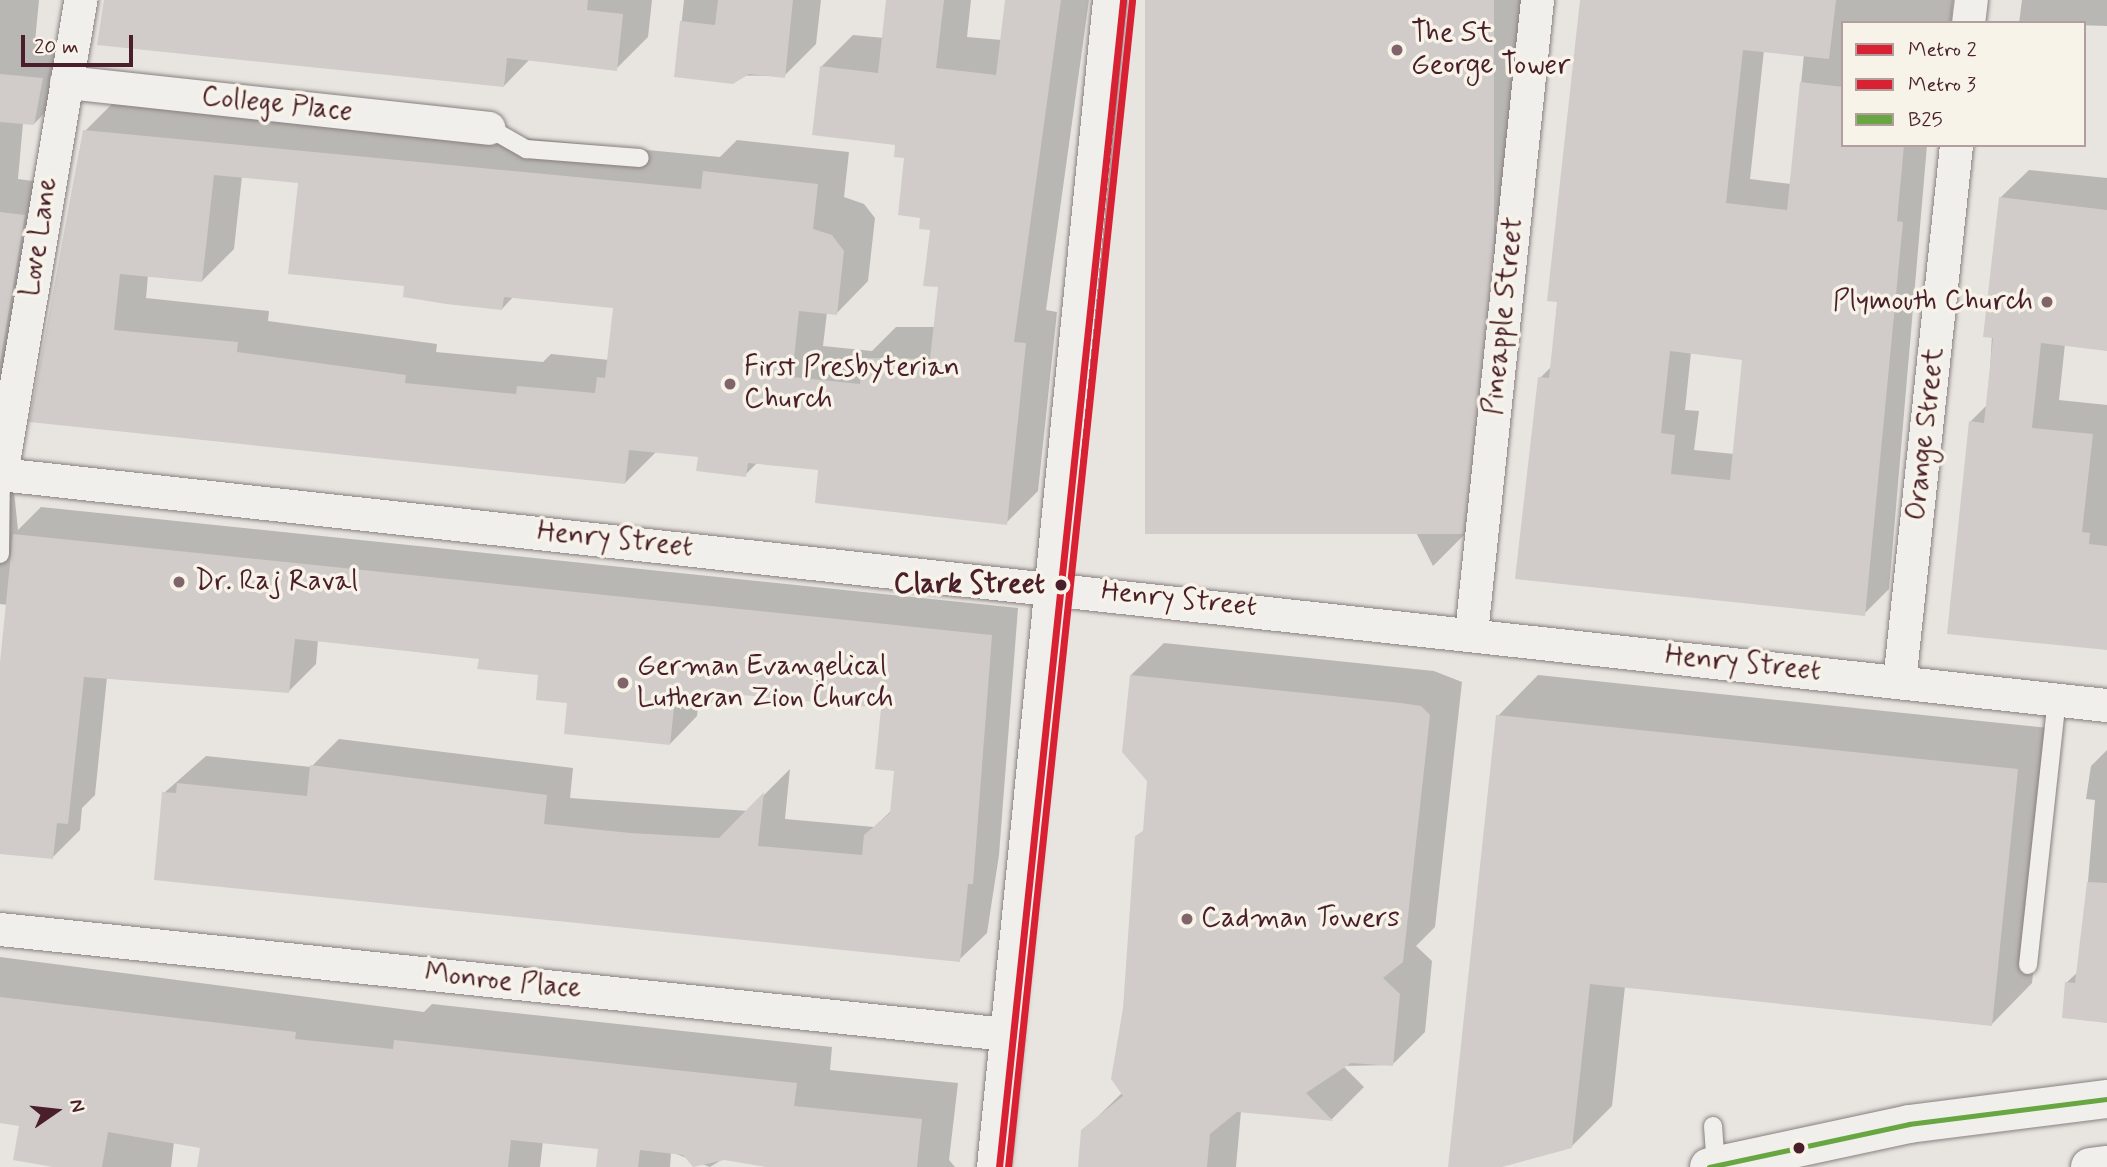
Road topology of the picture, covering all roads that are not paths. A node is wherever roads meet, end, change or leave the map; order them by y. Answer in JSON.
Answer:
{"nodes":[{"id":1,"x":80,"y":0,"type":"edge"},
{"id":2,"x":1109,"y":0,"type":"edge"},
{"id":3,"x":1537,"y":0,"type":"edge"},
{"id":4,"x":1971,"y":0,"type":"edge"},
{"id":5,"x":1968,"y":21,"type":"edge"},
{"id":6,"x":66,"y":82,"type":"junction"},
{"id":7,"x":489,"y":128,"type":"joint"},
{"id":8,"x":1956,"y":147,"type":"edge"},
{"id":9,"x":640,"y":158,"type":"dead end"},
{"id":10,"x":1,"y":474,"type":"edge"},
{"id":11,"x":0,"y":554,"type":"edge"},
{"id":12,"x":1050,"y":587,"type":"junction"},
{"id":13,"x":1471,"y":633,"type":"junction"},
{"id":14,"x":1899,"y":682,"type":"junction"},
{"id":15,"x":2057,"y":699,"type":"junction"},
{"id":16,"x":2107,"y":705,"type":"edge"},
{"id":17,"x":0,"y":929,"type":"edge"},
{"id":18,"x":2028,"y":965,"type":"dead end"},
{"id":19,"x":1006,"y":1034,"type":"junction"},
{"id":20,"x":2107,"y":1099,"type":"edge"},
{"id":21,"x":1713,"y":1126,"type":"dead end"},
{"id":22,"x":2107,"y":1165,"type":"edge"},
{"id":23,"x":1713,"y":1166,"type":"edge"},
{"id":24,"x":993,"y":1167,"type":"edge"},
{"id":25,"x":2090,"y":1167,"type":"edge"}],
"edges":[{"from":1,"to":6,"type":"street","name":"Love Lane"},
{"from":2,"to":12,"type":"street"},
{"from":3,"to":13,"type":"street","name":"Pineapple Street"},
{"from":4,"to":5,"type":"street"},
{"from":6,"to":7,"type":"street","name":"College Place"},
{"from":6,"to":10,"type":"street","name":"Love Lane"},
{"from":7,"to":9,"type":"lane"},
{"from":8,"to":14,"type":"street","name":"Orange Street"},
{"from":10,"to":11,"type":"lane"},
{"from":10,"to":12,"type":"street","name":"Henry Street"},
{"from":12,"to":13,"type":"street","name":"Henry Street"},
{"from":12,"to":19,"type":"street"},
{"from":13,"to":14,"type":"street","name":"Henry Street"},
{"from":14,"to":15,"type":"street","name":"Henry Street"},
{"from":15,"to":16,"type":"street","name":"Henry Street"},
{"from":15,"to":18,"type":"lane"},
{"from":17,"to":19,"type":"street","name":"Monroe Place"},
{"from":19,"to":24,"type":"street"},
{"from":20,"to":23,"type":"main road"},
{"from":21,"to":23,"type":"lane"},
{"from":22,"to":25,"type":"main road"}]}
